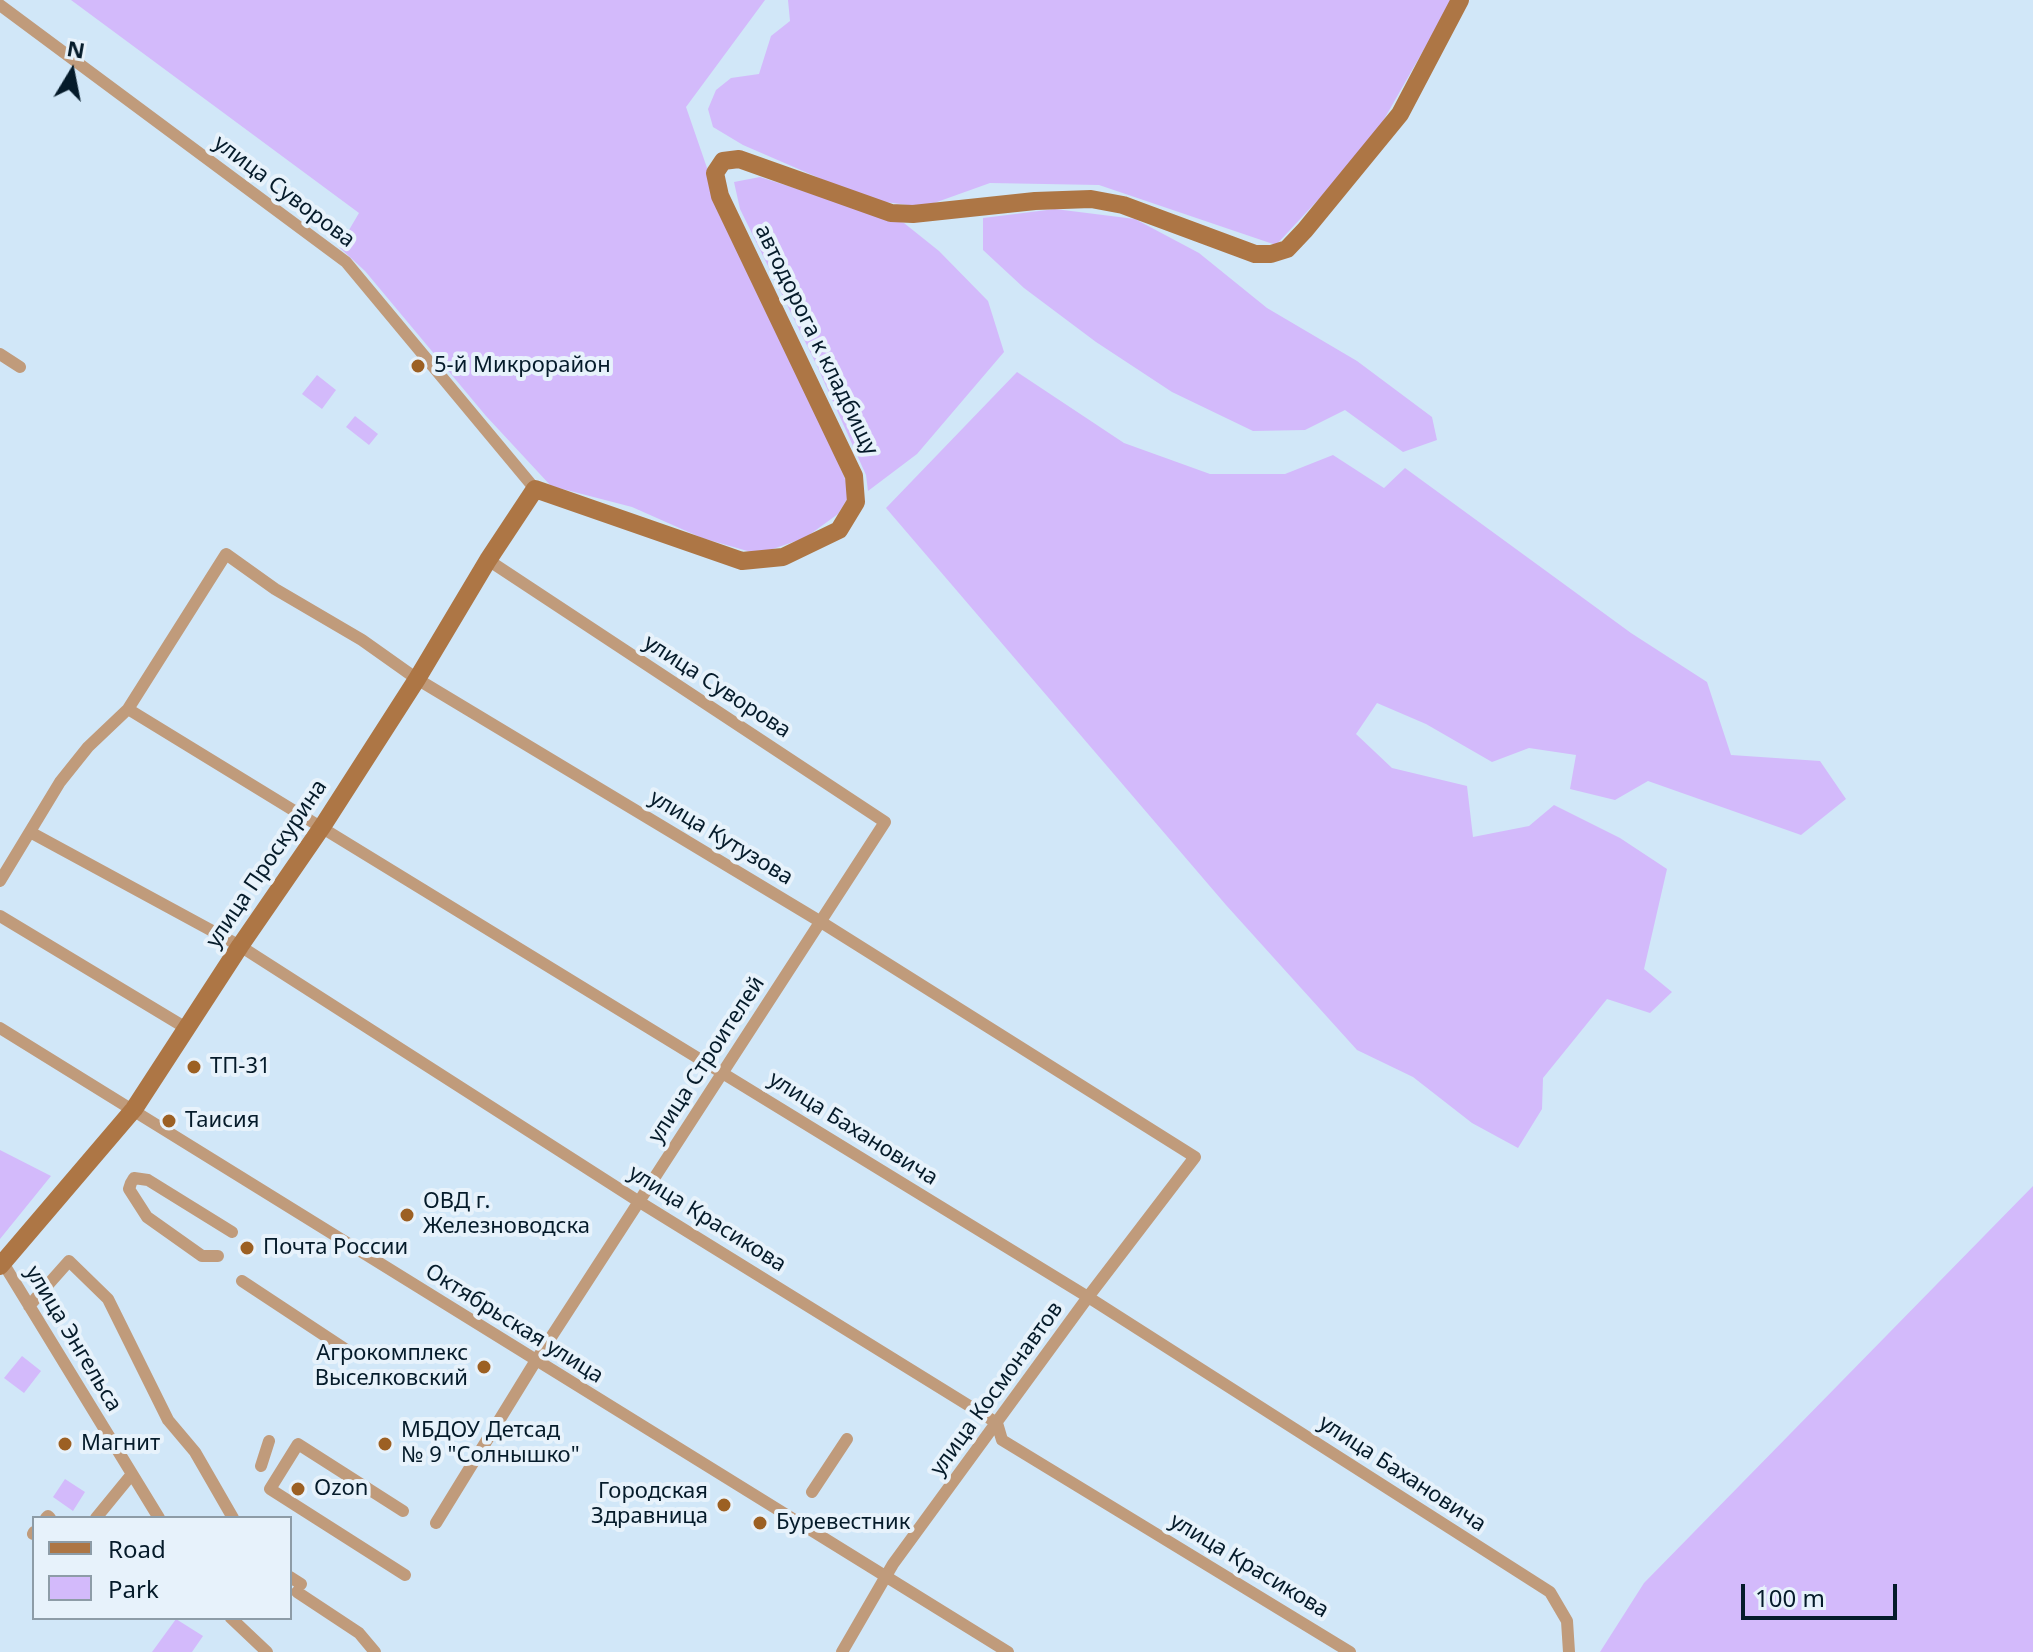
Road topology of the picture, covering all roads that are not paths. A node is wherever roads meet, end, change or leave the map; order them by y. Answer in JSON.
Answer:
{"nodes":[{"id":1,"x":1460,"y":0,"type":"edge"},
{"id":2,"x":0,"y":5,"type":"edge"},
{"id":3,"x":0,"y":354,"type":"edge"},
{"id":4,"x":20,"y":367,"type":"dead end"},
{"id":5,"x":535,"y":489,"type":"junction"},
{"id":6,"x":488,"y":560,"type":"junction"},
{"id":7,"x":417,"y":679,"type":"junction"},
{"id":8,"x":128,"y":709,"type":"junction"},
{"id":9,"x":885,"y":822,"type":"joint"},
{"id":10,"x":322,"y":827,"type":"junction"},
{"id":11,"x":30,"y":832,"type":"junction"},
{"id":12,"x":0,"y":881,"type":"edge"},
{"id":13,"x":0,"y":916,"type":"edge"},
{"id":14,"x":821,"y":922,"type":"junction"},
{"id":15,"x":240,"y":946,"type":"junction"},
{"id":16,"x":0,"y":1028,"type":"edge"},
{"id":17,"x":186,"y":1028,"type":"junction"},
{"id":18,"x":724,"y":1073,"type":"junction"},
{"id":19,"x":134,"y":1109,"type":"junction"},
{"id":20,"x":1195,"y":1157,"type":"joint"},
{"id":21,"x":638,"y":1201,"type":"junction"},
{"id":22,"x":232,"y":1232,"type":"dead end"},
{"id":23,"x":218,"y":1256,"type":"dead end"},
{"id":24,"x":1,"y":1264,"type":"edge"},
{"id":25,"x":246,"y":1281,"type":"dead end"},
{"id":26,"x":1088,"y":1297,"type":"junction"},
{"id":27,"x":29,"y":1306,"type":"junction"},
{"id":28,"x":346,"y":1346,"type":"dead end"},
{"id":29,"x":535,"y":1362,"type":"junction"},
{"id":30,"x":997,"y":1423,"type":"junction"},
{"id":31,"x":847,"y":1439,"type":"dead end"},
{"id":32,"x":269,"y":1441,"type":"dead end"},
{"id":33,"x":201,"y":1462,"type":"junction"},
{"id":34,"x":261,"y":1466,"type":"dead end"},
{"id":35,"x":132,"y":1474,"type":"junction"},
{"id":36,"x":192,"y":1474,"type":"dead end"},
{"id":37,"x":812,"y":1492,"type":"dead end"},
{"id":38,"x":403,"y":1511,"type":"dead end"},
{"id":39,"x":228,"y":1515,"type":"edge"},
{"id":40,"x":98,"y":1516,"type":"edge"},
{"id":41,"x":158,"y":1516,"type":"edge"},
{"id":42,"x":436,"y":1523,"type":"dead end"},
{"id":43,"x":405,"y":1575,"type":"dead end"},
{"id":44,"x":885,"y":1577,"type":"junction"},
{"id":45,"x":296,"y":1584,"type":"edge"},
{"id":46,"x":233,"y":1620,"type":"edge"},
{"id":47,"x":267,"y":1652,"type":"edge"},
{"id":48,"x":375,"y":1652,"type":"edge"},
{"id":49,"x":842,"y":1652,"type":"edge"},
{"id":50,"x":1008,"y":1652,"type":"edge"},
{"id":51,"x":1350,"y":1652,"type":"edge"},
{"id":52,"x":1569,"y":1652,"type":"edge"}],
"edges":[{"from":1,"to":5,"type":"street","name":"автодорога к кладбищу"},
{"from":2,"to":5,"type":"street","name":"улица Суворова"},
{"from":3,"to":4,"type":"street"},
{"from":5,"to":6,"type":"street","name":"улица Проскурина"},
{"from":6,"to":7,"type":"street","name":"улица Проскурина"},
{"from":6,"to":9,"type":"street","name":"улица Суворова"},
{"from":7,"to":8,"type":"street","name":"улица Кутузова"},
{"from":7,"to":10,"type":"street","name":"улица Проскурина"},
{"from":7,"to":14,"type":"street","name":"улица Кутузова"},
{"from":8,"to":10,"type":"street","name":"улица Бахановича"},
{"from":8,"to":11,"type":"street"},
{"from":9,"to":14,"type":"street","name":"улица Строителей"},
{"from":10,"to":15,"type":"street","name":"улица Проскурина"},
{"from":10,"to":18,"type":"street","name":"улица Бахановича"},
{"from":11,"to":12,"type":"street"},
{"from":11,"to":15,"type":"street","name":"улица Красикова"},
{"from":13,"to":17,"type":"street"},
{"from":14,"to":18,"type":"street","name":"улица Строителей"},
{"from":14,"to":20,"type":"street","name":"улица Кутузова"},
{"from":15,"to":17,"type":"street","name":"улица Проскурина"},
{"from":15,"to":21,"type":"street","name":"улица Красикова"},
{"from":16,"to":19,"type":"street","name":"Октябрьская улица"},
{"from":17,"to":19,"type":"street","name":"улица Проскурина"},
{"from":18,"to":21,"type":"street","name":"улица Строителей"},
{"from":18,"to":26,"type":"street","name":"улица Бахановича"},
{"from":19,"to":24,"type":"street","name":"улица Проскурина"},
{"from":19,"to":29,"type":"street","name":"Октябрьская улица"},
{"from":20,"to":26,"type":"street","name":"улица Космонавтов"},
{"from":21,"to":29,"type":"street","name":"улица Строителей"},
{"from":21,"to":30,"type":"street","name":"улица Красикова"},
{"from":22,"to":23,"type":"street"},
{"from":24,"to":27,"type":"street","name":"улица Энгельса"},
{"from":25,"to":28,"type":"street"},
{"from":26,"to":30,"type":"street","name":"улица Космонавтов"},
{"from":26,"to":52,"type":"street","name":"улица Бахановича"},
{"from":27,"to":33,"type":"street"},
{"from":27,"to":35,"type":"street","name":"улица Энгельса"},
{"from":29,"to":42,"type":"street","name":"улица Строителей"},
{"from":29,"to":44,"type":"street","name":"Октябрьская улица"},
{"from":30,"to":44,"type":"street","name":"улица Космонавтов"},
{"from":30,"to":51,"type":"street","name":"улица Красикова"},
{"from":31,"to":37,"type":"street"},
{"from":32,"to":34,"type":"street"},
{"from":33,"to":36,"type":"street"},
{"from":33,"to":39,"type":"street"},
{"from":35,"to":40,"type":"street"},
{"from":35,"to":41,"type":"street","name":"улица Энгельса"},
{"from":38,"to":43,"type":"street"},
{"from":44,"to":49,"type":"street","name":"улица Космонавтов"},
{"from":44,"to":50,"type":"street","name":"Октябрьская улица"},
{"from":45,"to":48,"type":"street"},
{"from":46,"to":47,"type":"street"}]}
